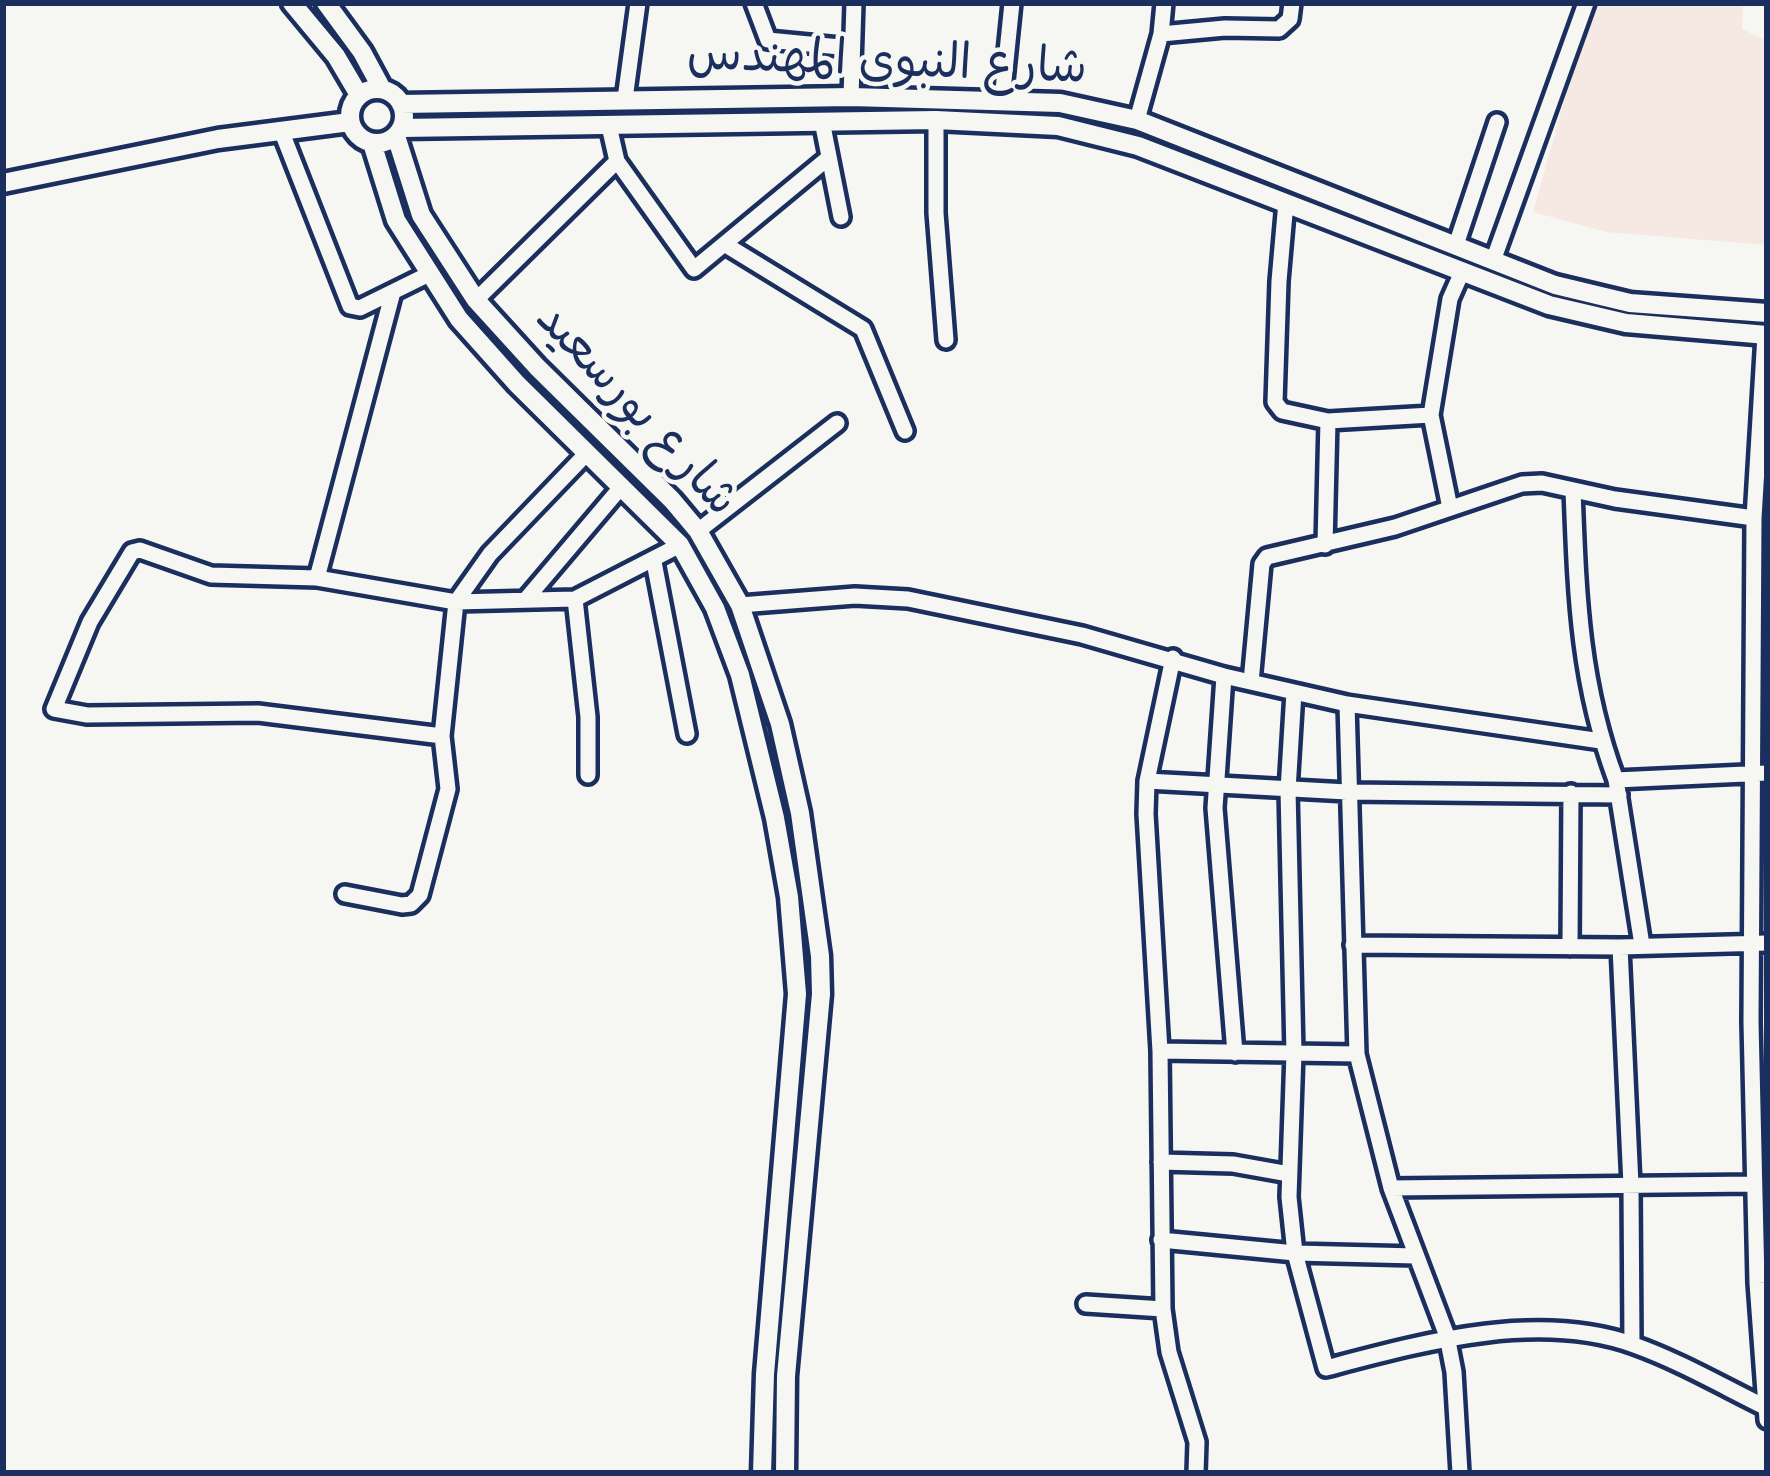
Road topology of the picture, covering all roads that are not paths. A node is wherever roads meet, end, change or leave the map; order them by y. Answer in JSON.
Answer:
{"nodes":[{"id":1,"x":292,"y":3,"type":"edge"},
{"id":2,"x":326,"y":3,"type":"edge"},
{"id":3,"x":340,"y":3,"type":"edge"},
{"id":4,"x":638,"y":3,"type":"edge"},
{"id":5,"x":754,"y":3,"type":"edge"},
{"id":6,"x":854,"y":3,"type":"edge"},
{"id":7,"x":1012,"y":3,"type":"edge"},
{"id":8,"x":1164,"y":3,"type":"edge"},
{"id":9,"x":1292,"y":3,"type":"edge"},
{"id":10,"x":1586,"y":3,"type":"edge"},
{"id":11,"x":346,"y":28,"type":"junction"},
{"id":12,"x":1161,"y":34,"type":"junction"},
{"id":13,"x":850,"y":48,"type":"junction"},
{"id":14,"x":382,"y":89,"type":"junction"},
{"id":15,"x":359,"y":95,"type":"junction"},
{"id":16,"x":851,"y":97,"type":"junction"},
{"id":17,"x":625,"y":99,"type":"junction"},
{"id":18,"x":1002,"y":100,"type":"junction"},
{"id":19,"x":401,"y":104,"type":"junction"},
{"id":20,"x":936,"y":120,"type":"junction"},
{"id":21,"x":1137,"y":120,"type":"junction"},
{"id":22,"x":823,"y":121,"type":"junction"},
{"id":23,"x":350,"y":122,"type":"junction"},
{"id":24,"x":1497,"y":122,"type":"dead end"},
{"id":25,"x":609,"y":126,"type":"junction"},
{"id":26,"x":281,"y":130,"type":"junction"},
{"id":27,"x":398,"y":132,"type":"junction"},
{"id":28,"x":372,"y":143,"type":"junction"},
{"id":29,"x":827,"y":158,"type":"junction"},
{"id":30,"x":617,"y":161,"type":"junction"},
{"id":31,"x":3,"y":183,"type":"edge"},
{"id":32,"x":1286,"y":202,"type":"junction"},
{"id":33,"x":841,"y":217,"type":"dead end"},
{"id":34,"x":727,"y":244,"type":"junction"},
{"id":35,"x":1456,"y":245,"type":"junction"},
{"id":36,"x":1493,"y":261,"type":"junction"},
{"id":37,"x":1462,"y":272,"type":"junction"},
{"id":38,"x":429,"y":274,"type":"junction"},
{"id":39,"x":393,"y":292,"type":"junction"},
{"id":40,"x":476,"y":300,"type":"junction"},
{"id":41,"x":1767,"y":313,"type":"edge"},
{"id":42,"x":1766,"y":335,"type":"edge"},
{"id":43,"x":946,"y":340,"type":"dead end"},
{"id":44,"x":1431,"y":416,"type":"junction"},
{"id":45,"x":1328,"y":421,"type":"junction"},
{"id":46,"x":837,"y":422,"type":"dead end"},
{"id":47,"x":905,"y":431,"type":"dead end"},
{"id":48,"x":587,"y":453,"type":"junction"},
{"id":49,"x":622,"y":486,"type":"junction"},
{"id":50,"x":1573,"y":490,"type":"junction"},
{"id":51,"x":1450,"y":508,"type":"junction"},
{"id":52,"x":1754,"y":518,"type":"junction"},
{"id":53,"x":698,"y":532,"type":"junction"},
{"id":54,"x":680,"y":545,"type":"junction"},
{"id":55,"x":1325,"y":545,"type":"junction"},
{"id":56,"x":654,"y":562,"type":"junction"},
{"id":57,"x":316,"y":578,"type":"junction"},
{"id":58,"x":527,"y":598,"type":"junction"},
{"id":59,"x":575,"y":599,"type":"junction"},
{"id":60,"x":456,"y":602,"type":"junction"},
{"id":61,"x":740,"y":605,"type":"junction"},
{"id":62,"x":1173,"y":658,"type":"junction"},
{"id":63,"x":764,"y":669,"type":"junction"},
{"id":64,"x":740,"y":675,"type":"junction"},
{"id":65,"x":1224,"y":676,"type":"junction"},
{"id":66,"x":1251,"y":682,"type":"junction"},
{"id":67,"x":1294,"y":692,"type":"junction"},
{"id":68,"x":1347,"y":704,"type":"junction"},
{"id":69,"x":687,"y":734,"type":"dead end"},
{"id":70,"x":442,"y":736,"type":"junction"},
{"id":71,"x":1601,"y":741,"type":"junction"},
{"id":72,"x":1760,"y":773,"type":"edge"},
{"id":73,"x":588,"y":775,"type":"dead end"},
{"id":74,"x":1147,"y":781,"type":"junction"},
{"id":75,"x":1215,"y":788,"type":"junction"},
{"id":76,"x":1618,"y":788,"type":"junction"},
{"id":77,"x":1288,"y":790,"type":"junction"},
{"id":78,"x":1347,"y":792,"type":"junction"},
{"id":79,"x":1571,"y":793,"type":"junction"},
{"id":80,"x":345,"y":894,"type":"dead end"},
{"id":81,"x":1760,"y":943,"type":"edge"},
{"id":82,"x":1353,"y":945,"type":"junction"},
{"id":83,"x":1642,"y":945,"type":"junction"},
{"id":84,"x":1570,"y":947,"type":"junction"},
{"id":85,"x":1620,"y":947,"type":"junction"},
{"id":86,"x":1160,"y":1051,"type":"junction"},
{"id":87,"x":1235,"y":1053,"type":"junction"},
{"id":88,"x":1294,"y":1053,"type":"junction"},
{"id":89,"x":1357,"y":1054,"type":"junction"},
{"id":90,"x":1161,"y":1162,"type":"junction"},
{"id":91,"x":1289,"y":1174,"type":"junction"},
{"id":92,"x":1754,"y":1184,"type":"junction"},
{"id":93,"x":1631,"y":1185,"type":"junction"},
{"id":94,"x":1391,"y":1188,"type":"junction"},
{"id":95,"x":1161,"y":1240,"type":"junction"},
{"id":96,"x":1295,"y":1253,"type":"junction"},
{"id":97,"x":1416,"y":1256,"type":"junction"},
{"id":98,"x":1087,"y":1304,"type":"dead end"},
{"id":99,"x":1163,"y":1309,"type":"junction"},
{"id":100,"x":1447,"y":1336,"type":"junction"},
{"id":101,"x":1632,"y":1344,"type":"junction"},
{"id":102,"x":1767,"y":1408,"type":"edge"},
{"id":103,"x":1767,"y":1420,"type":"edge"},
{"id":104,"x":762,"y":1473,"type":"edge"},
{"id":105,"x":784,"y":1473,"type":"edge"},
{"id":106,"x":1196,"y":1473,"type":"edge"},
{"id":107,"x":1460,"y":1473,"type":"edge"}],
"edges":[{"from":1,"to":15,"type":"street"},
{"from":2,"to":11,"type":"street"},
{"from":3,"to":11,"type":"street"},
{"from":4,"to":17,"type":"street"},
{"from":5,"to":13,"type":"street"},
{"from":6,"to":13,"type":"street"},
{"from":7,"to":18,"type":"street"},
{"from":8,"to":12,"type":"street"},
{"from":9,"to":12,"type":"street"},
{"from":10,"to":36,"type":"street"},
{"from":11,"to":14,"type":"street"},
{"from":12,"to":21,"type":"street"},
{"from":13,"to":16,"type":"street"},
{"from":14,"to":15,"type":"street"},
{"from":14,"to":19,"type":"street"},
{"from":15,"to":23,"type":"street"},
{"from":16,"to":17,"type":"street","name":"شارع النبوى المهندس"},
{"from":16,"to":18,"type":"street","name":"شارع النبوى المهندس"},
{"from":17,"to":19,"type":"street","name":"شارع النبوى المهندس"},
{"from":18,"to":21,"type":"street","name":"شارع النبوى المهندس"},
{"from":19,"to":27,"type":"street"},
{"from":20,"to":22,"type":"street","name":"شارع النبوى المهندس"},
{"from":20,"to":32,"type":"street","name":"شارع النبوى المهندس"},
{"from":20,"to":43,"type":"street"},
{"from":21,"to":35,"type":"street","name":"شارع النبوى المهندس"},
{"from":22,"to":25,"type":"street","name":"شارع النبوى المهندس"},
{"from":22,"to":29,"type":"street"},
{"from":23,"to":26,"type":"street"},
{"from":23,"to":28,"type":"street"},
{"from":24,"to":35,"type":"street"},
{"from":25,"to":27,"type":"street","name":"شارع النبوى المهندس"},
{"from":25,"to":30,"type":"street"},
{"from":26,"to":31,"type":"street"},
{"from":26,"to":39,"type":"street"},
{"from":27,"to":28,"type":"street"},
{"from":27,"to":40,"type":"street","name":"شارع بورسعيد"},
{"from":28,"to":38,"type":"street","name":"شارع بورسعيد"},
{"from":29,"to":33,"type":"street"},
{"from":29,"to":34,"type":"street"},
{"from":30,"to":34,"type":"street"},
{"from":30,"to":40,"type":"street"},
{"from":32,"to":37,"type":"street","name":"شارع النبوى المهندس"},
{"from":32,"to":45,"type":"street"},
{"from":34,"to":47,"type":"street"},
{"from":35,"to":36,"type":"street","name":"شارع النبوى المهندس"},
{"from":36,"to":41,"type":"street","name":"شارع النبوى المهندس"},
{"from":37,"to":42,"type":"street","name":"شارع النبوى المهندس"},
{"from":37,"to":44,"type":"street"},
{"from":38,"to":39,"type":"street"},
{"from":38,"to":48,"type":"street","name":"شارع بورسعيد"},
{"from":39,"to":57,"type":"street"},
{"from":40,"to":53,"type":"street","name":"شارع بورسعيد"},
{"from":42,"to":52,"type":"street"},
{"from":44,"to":45,"type":"street"},
{"from":44,"to":51,"type":"street"},
{"from":45,"to":55,"type":"street"},
{"from":46,"to":53,"type":"street"},
{"from":48,"to":49,"type":"street","name":"شارع بورسعيد"},
{"from":48,"to":60,"type":"street"},
{"from":49,"to":54,"type":"street","name":"شارع بورسعيد"},
{"from":49,"to":58,"type":"street"},
{"from":50,"to":51,"type":"street"},
{"from":50,"to":52,"type":"street"},
{"from":50,"to":71,"type":"street"},
{"from":51,"to":55,"type":"street"},
{"from":52,"to":72,"type":"street"},
{"from":53,"to":61,"type":"street","name":"شارع بورسعيد"},
{"from":54,"to":56,"type":"street"},
{"from":54,"to":64,"type":"street","name":"شارع بورسعيد"},
{"from":55,"to":66,"type":"street"},
{"from":56,"to":59,"type":"street"},
{"from":56,"to":69,"type":"street"},
{"from":57,"to":60,"type":"street"},
{"from":57,"to":70,"type":"street"},
{"from":58,"to":59,"type":"street"},
{"from":58,"to":60,"type":"street"},
{"from":59,"to":73,"type":"street"},
{"from":60,"to":70,"type":"street"},
{"from":61,"to":62,"type":"street"},
{"from":61,"to":63,"type":"street","name":"شارع بورسعيد"},
{"from":62,"to":65,"type":"street"},
{"from":62,"to":74,"type":"street"},
{"from":63,"to":64,"type":"street"},
{"from":63,"to":105,"type":"street","name":"شارع بورسعيد"},
{"from":64,"to":104,"type":"street","name":"شارع بورسعيد"},
{"from":65,"to":66,"type":"street"},
{"from":65,"to":75,"type":"street"},
{"from":66,"to":67,"type":"street"},
{"from":67,"to":68,"type":"street"},
{"from":67,"to":77,"type":"street"},
{"from":68,"to":71,"type":"street"},
{"from":68,"to":78,"type":"street"},
{"from":70,"to":80,"type":"street"},
{"from":71,"to":76,"type":"street"},
{"from":72,"to":76,"type":"street"},
{"from":72,"to":81,"type":"street"},
{"from":74,"to":75,"type":"street"},
{"from":74,"to":86,"type":"street"},
{"from":75,"to":77,"type":"street"},
{"from":75,"to":87,"type":"street"},
{"from":76,"to":79,"type":"street"},
{"from":76,"to":83,"type":"street"},
{"from":77,"to":78,"type":"street"},
{"from":77,"to":88,"type":"street"},
{"from":78,"to":79,"type":"street"},
{"from":78,"to":82,"type":"street"},
{"from":79,"to":84,"type":"street"},
{"from":81,"to":83,"type":"street"},
{"from":81,"to":92,"type":"street"},
{"from":82,"to":84,"type":"street"},
{"from":82,"to":89,"type":"street"},
{"from":83,"to":85,"type":"street"},
{"from":84,"to":85,"type":"street"},
{"from":85,"to":93,"type":"street"},
{"from":86,"to":87,"type":"street"},
{"from":86,"to":90,"type":"street"},
{"from":87,"to":88,"type":"street"},
{"from":88,"to":89,"type":"street"},
{"from":88,"to":91,"type":"street"},
{"from":89,"to":94,"type":"street"},
{"from":90,"to":91,"type":"street"},
{"from":90,"to":95,"type":"street"},
{"from":91,"to":96,"type":"street"},
{"from":92,"to":93,"type":"street"},
{"from":92,"to":102,"type":"street"},
{"from":93,"to":94,"type":"street"},
{"from":93,"to":101,"type":"street"},
{"from":94,"to":97,"type":"street"},
{"from":95,"to":96,"type":"street"},
{"from":95,"to":99,"type":"street"},
{"from":96,"to":97,"type":"street"},
{"from":96,"to":100,"type":"street"},
{"from":97,"to":100,"type":"street"},
{"from":98,"to":99,"type":"street"},
{"from":99,"to":106,"type":"street"},
{"from":100,"to":101,"type":"street"},
{"from":100,"to":107,"type":"street"},
{"from":101,"to":102,"type":"street"},
{"from":102,"to":103,"type":"street"}]}
